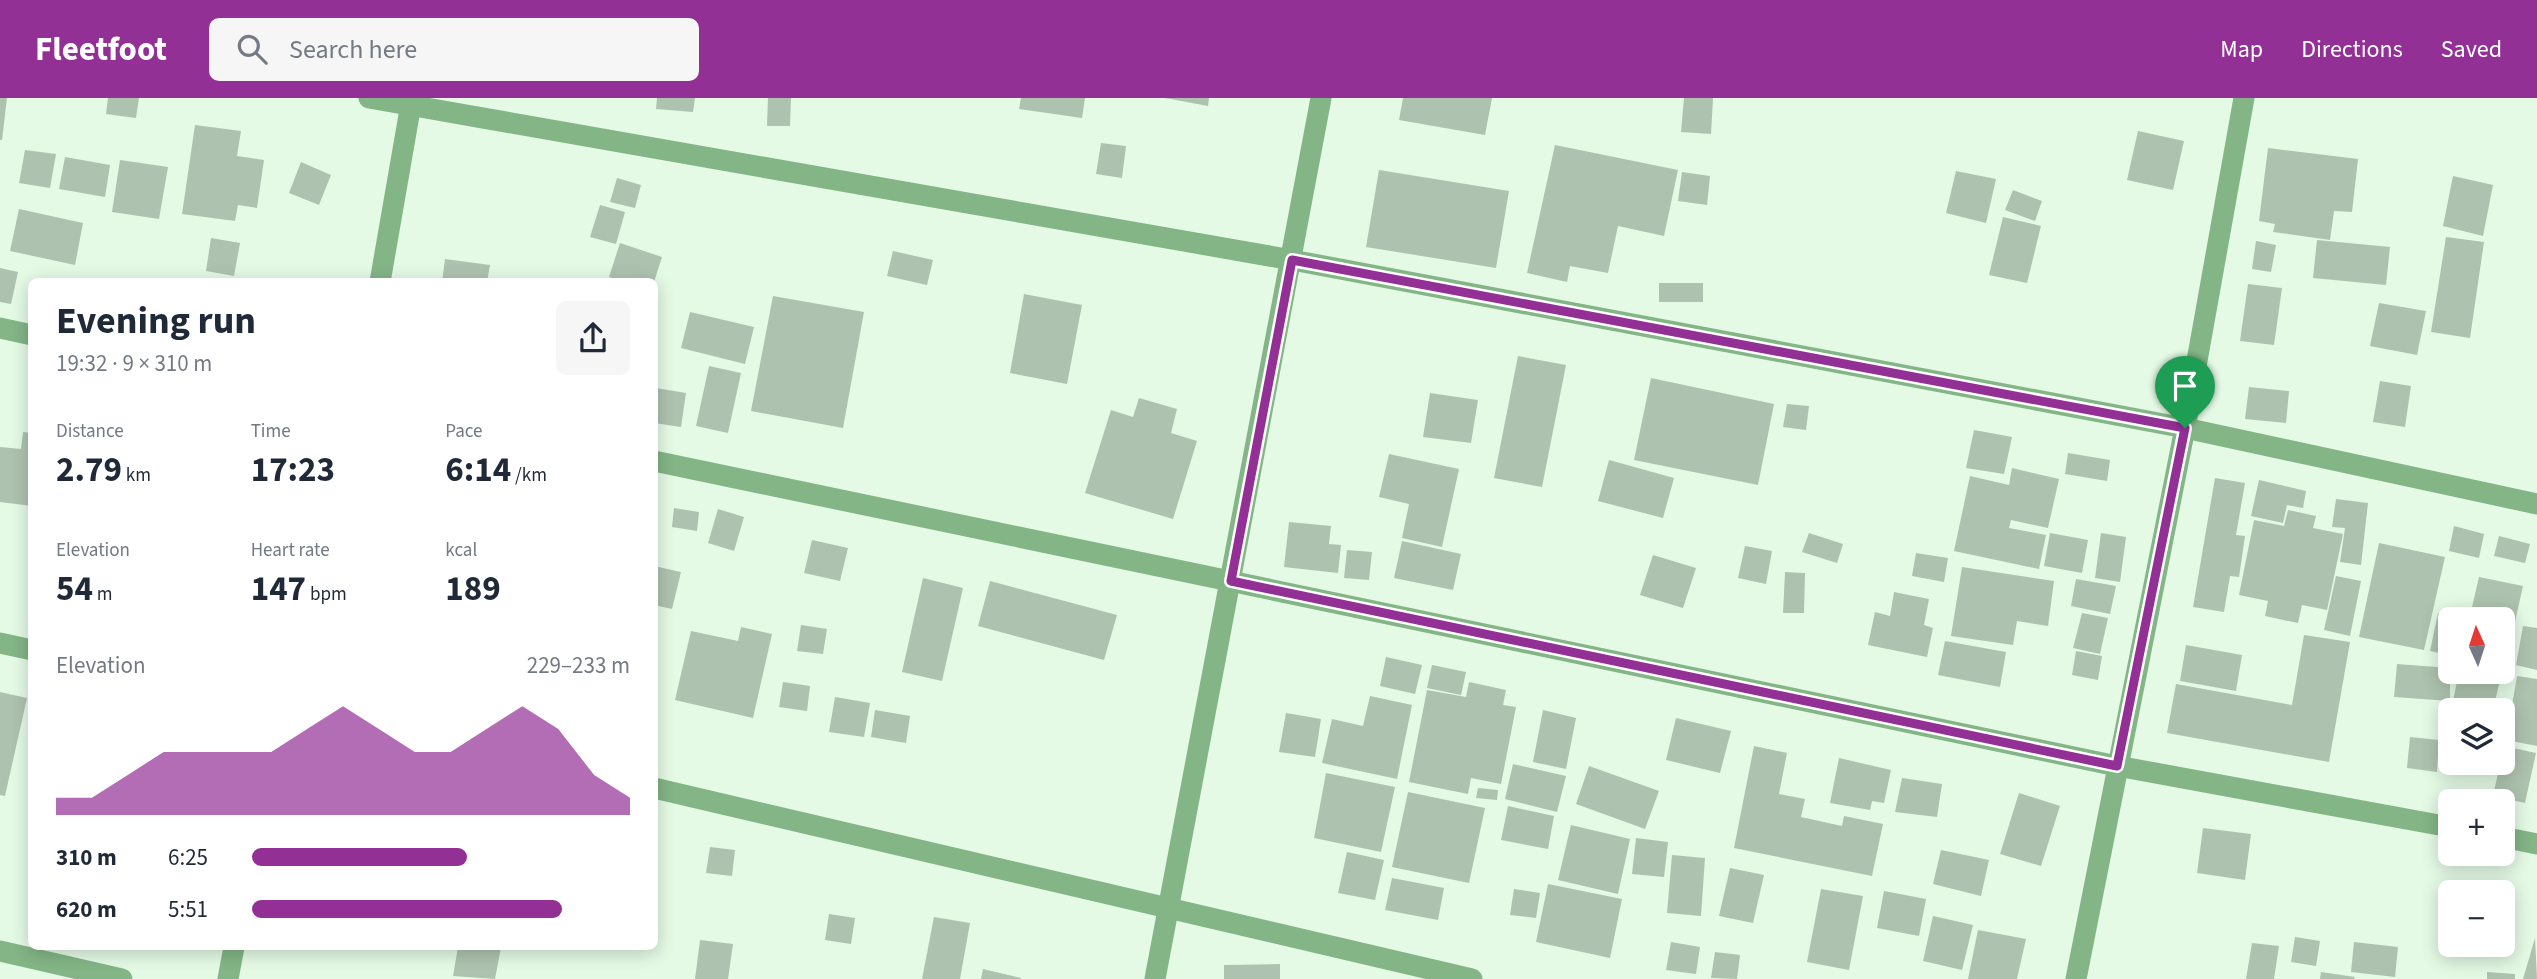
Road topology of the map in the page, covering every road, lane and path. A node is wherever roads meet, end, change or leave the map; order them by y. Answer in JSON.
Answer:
{"nodes":[{"id":1,"x":369,"y":98,"type":"edge"},
{"id":2,"x":1321,"y":98,"type":"edge"},
{"id":3,"x":2244,"y":98,"type":"edge"},
{"id":4,"x":411,"y":101,"type":"edge"},
{"id":5,"x":1292,"y":260,"type":"junction"},
{"id":6,"x":381,"y":278,"type":"edge"},
{"id":7,"x":0,"y":328,"type":"edge"},
{"id":8,"x":28,"y":334,"type":"edge"},
{"id":9,"x":2185,"y":428,"type":"junction"},
{"id":10,"x":658,"y":462,"type":"edge"},
{"id":11,"x":2537,"y":504,"type":"edge"},
{"id":12,"x":1231,"y":581,"type":"junction"},
{"id":13,"x":0,"y":643,"type":"edge"},
{"id":14,"x":28,"y":649,"type":"edge"},
{"id":15,"x":2117,"y":766,"type":"junction"},
{"id":16,"x":658,"y":789,"type":"edge"},
{"id":17,"x":2438,"y":825,"type":"edge"},
{"id":18,"x":2515,"y":840,"type":"edge"},
{"id":19,"x":2537,"y":844,"type":"edge"},
{"id":20,"x":1167,"y":907,"type":"junction"},
{"id":21,"x":233,"y":950,"type":"edge"},
{"id":22,"x":0,"y":951,"type":"edge"},
{"id":23,"x":122,"y":979,"type":"edge"},
{"id":24,"x":228,"y":979,"type":"edge"},
{"id":25,"x":1154,"y":979,"type":"edge"},
{"id":26,"x":1472,"y":979,"type":"edge"},
{"id":27,"x":2076,"y":979,"type":"edge"}],
"edges":[{"from":1,"to":4,"type":"street"},
{"from":2,"to":5,"type":"street"},
{"from":3,"to":9,"type":"street"},
{"from":4,"to":5,"type":"street"},
{"from":4,"to":6,"type":"street"},
{"from":5,"to":9,"type":"street"},
{"from":5,"to":12,"type":"street"},
{"from":7,"to":8,"type":"street"},
{"from":9,"to":11,"type":"street"},
{"from":9,"to":15,"type":"street"},
{"from":10,"to":12,"type":"street"},
{"from":12,"to":15,"type":"street"},
{"from":12,"to":20,"type":"street"},
{"from":13,"to":14,"type":"street"},
{"from":15,"to":17,"type":"street"},
{"from":15,"to":27,"type":"street"},
{"from":16,"to":20,"type":"street"},
{"from":18,"to":19,"type":"street"},
{"from":20,"to":25,"type":"street"},
{"from":20,"to":26,"type":"street"},
{"from":21,"to":24,"type":"street"},
{"from":22,"to":23,"type":"street"}]}
